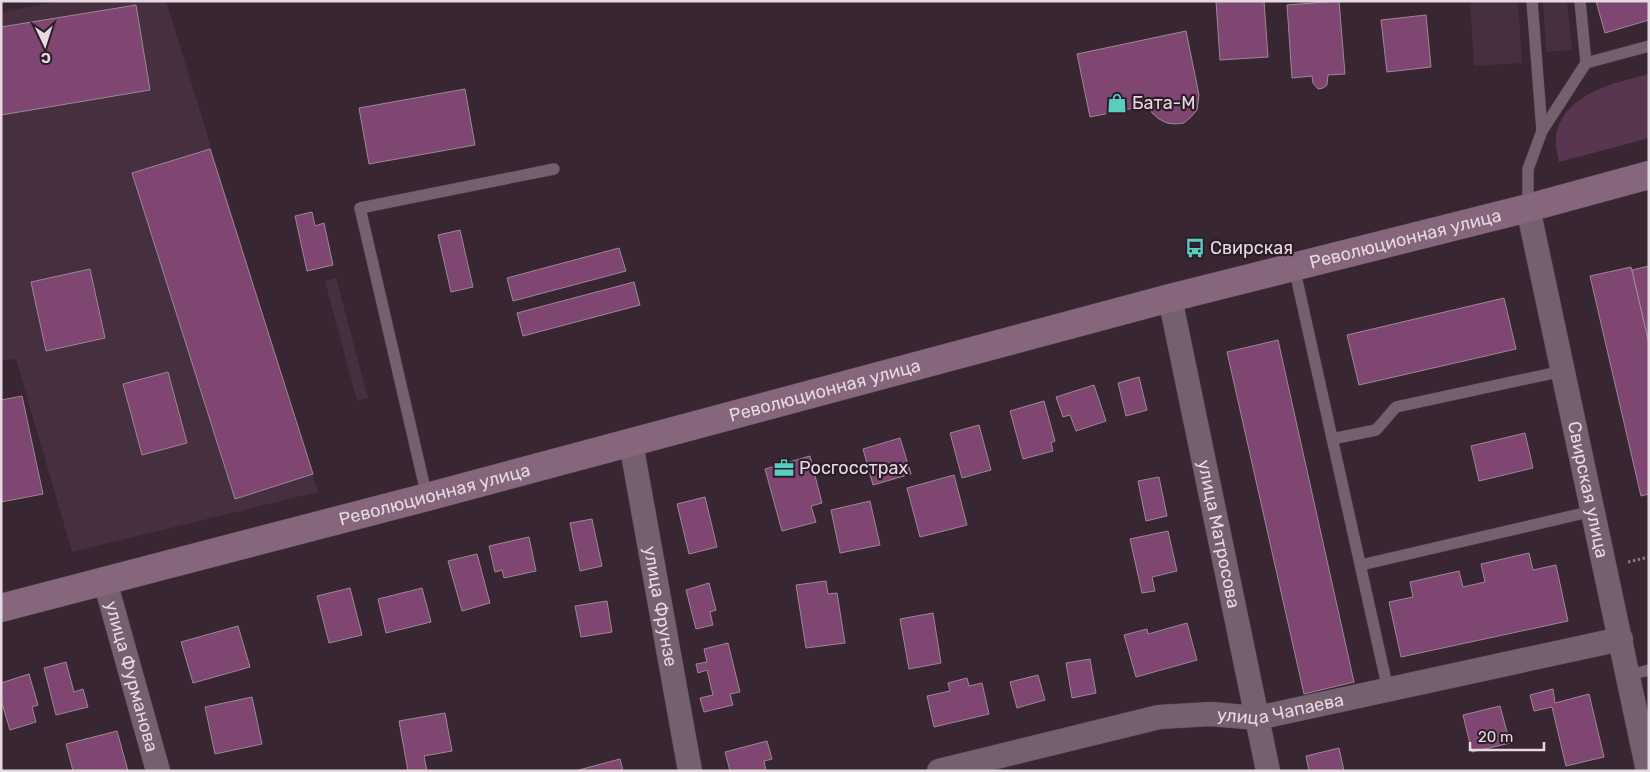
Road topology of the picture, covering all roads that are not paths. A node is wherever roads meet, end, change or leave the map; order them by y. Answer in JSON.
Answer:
{"nodes":[{"id":1,"x":1532,"y":1,"type":"edge"},
{"id":2,"x":1580,"y":1,"type":"edge"},
{"id":3,"x":1649,"y":46,"type":"edge"},
{"id":4,"x":1586,"y":63,"type":"junction"},
{"id":5,"x":1542,"y":131,"type":"junction"},
{"id":6,"x":554,"y":169,"type":"dead end"},
{"id":7,"x":1649,"y":175,"type":"edge"},
{"id":8,"x":1528,"y":208,"type":"junction"},
{"id":9,"x":1294,"y":267,"type":"junction"},
{"id":10,"x":1170,"y":298,"type":"junction"},
{"id":11,"x":1563,"y":371,"type":"junction"},
{"id":12,"x":1332,"y":439,"type":"junction"},
{"id":13,"x":630,"y":443,"type":"junction"},
{"id":14,"x":427,"y":497,"type":"junction"},
{"id":15,"x":1593,"y":511,"type":"junction"},
{"id":16,"x":1360,"y":565,"type":"junction"},
{"id":17,"x":105,"y":581,"type":"junction"},
{"id":18,"x":1,"y":608,"type":"edge"},
{"id":19,"x":1621,"y":640,"type":"junction"},
{"id":20,"x":1639,"y":673,"type":"edge"},
{"id":21,"x":1388,"y":690,"type":"junction"},
{"id":22,"x":1257,"y":718,"type":"junction"},
{"id":23,"x":158,"y":771,"type":"edge"},
{"id":24,"x":690,"y":771,"type":"edge"},
{"id":25,"x":939,"y":771,"type":"edge"},
{"id":26,"x":1268,"y":771,"type":"edge"},
{"id":27,"x":1648,"y":771,"type":"edge"}],
"edges":[{"from":1,"to":5,"type":"lane"},
{"from":2,"to":4,"type":"lane"},
{"from":3,"to":4,"type":"lane"},
{"from":4,"to":5,"type":"lane"},
{"from":5,"to":8,"type":"lane"},
{"from":6,"to":14,"type":"lane"},
{"from":7,"to":8,"type":"main road","name":"Революционная улица"},
{"from":8,"to":9,"type":"main road","name":"Революционная улица"},
{"from":8,"to":11,"type":"street","name":"Свирская улица"},
{"from":9,"to":10,"type":"main road","name":"Революционная улица"},
{"from":9,"to":12,"type":"lane"},
{"from":10,"to":13,"type":"main road","name":"Революционная улица"},
{"from":10,"to":22,"type":"street","name":"улица Матросова"},
{"from":11,"to":12,"type":"lane"},
{"from":11,"to":15,"type":"street","name":"Свирская улица"},
{"from":12,"to":16,"type":"lane"},
{"from":13,"to":14,"type":"main road","name":"Революционная улица"},
{"from":13,"to":24,"type":"street","name":"улица Фрунзе"},
{"from":14,"to":17,"type":"main road","name":"Революционная улица"},
{"from":15,"to":16,"type":"lane"},
{"from":15,"to":19,"type":"street","name":"Свирская улица"},
{"from":16,"to":21,"type":"lane"},
{"from":17,"to":18,"type":"main road","name":"Революционная улица"},
{"from":17,"to":23,"type":"street","name":"улица Фурманова"},
{"from":19,"to":20,"type":"street","name":"Свирская улица"},
{"from":19,"to":21,"type":"street","name":"улица Чапаева"},
{"from":20,"to":27,"type":"street","name":"Свирская улица"},
{"from":21,"to":22,"type":"street","name":"улица Чапаева"},
{"from":22,"to":25,"type":"street","name":"улица Чапаева"},
{"from":22,"to":26,"type":"street","name":"улица Матросова"}]}
